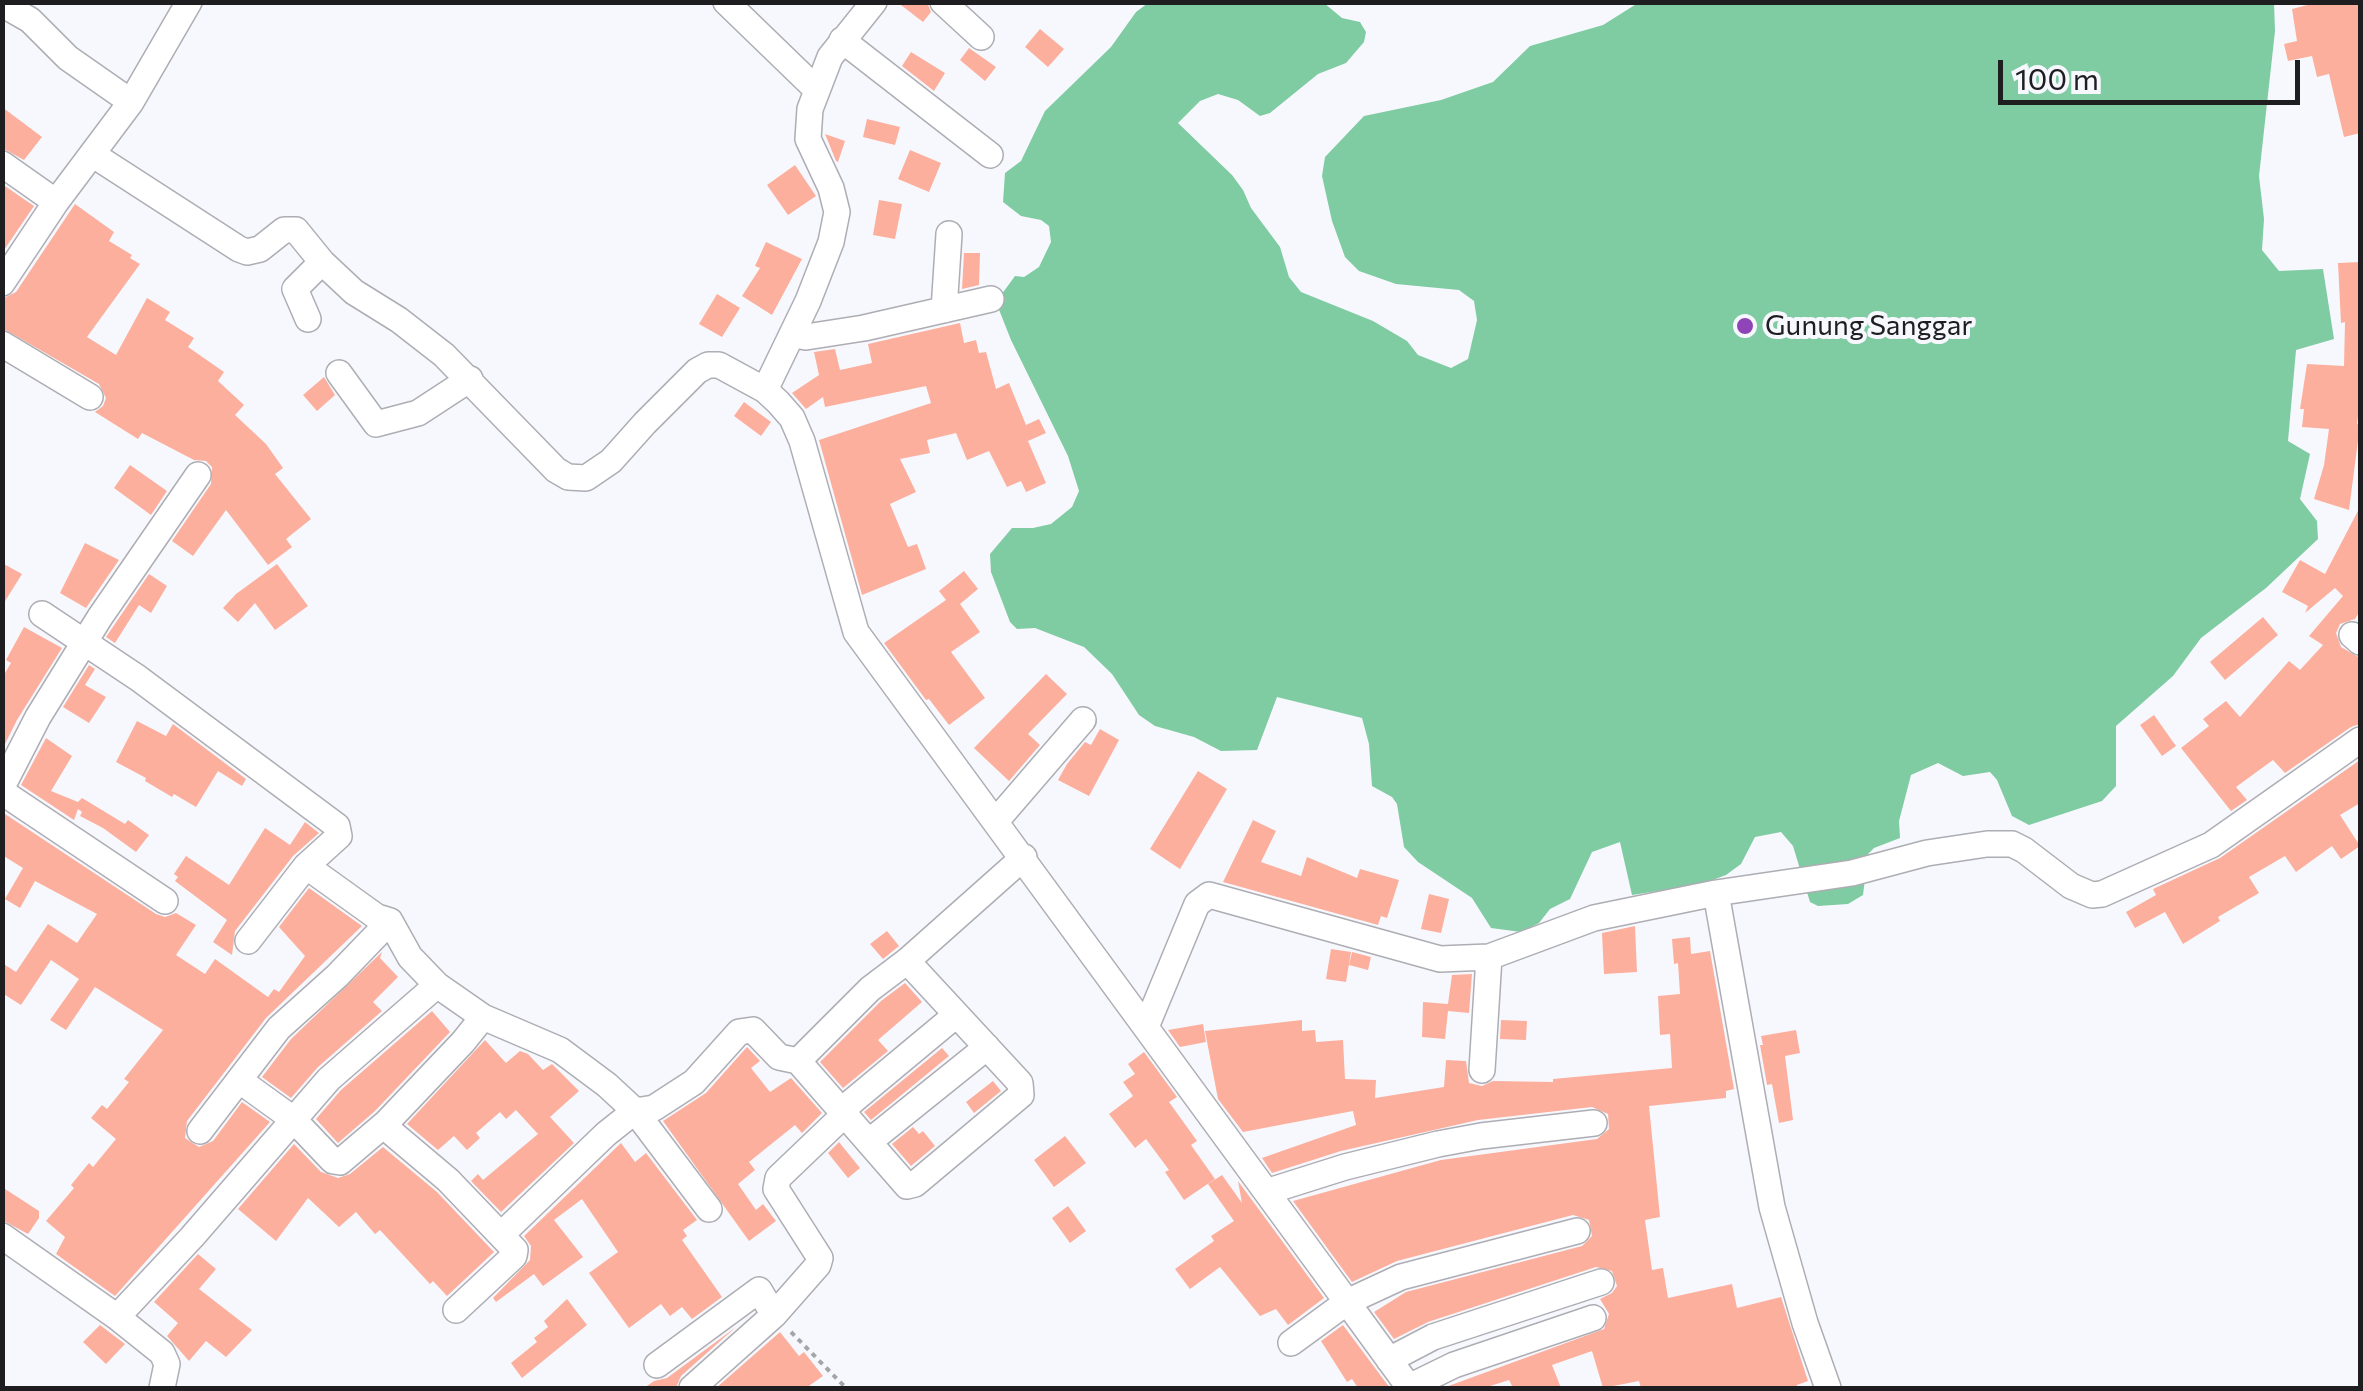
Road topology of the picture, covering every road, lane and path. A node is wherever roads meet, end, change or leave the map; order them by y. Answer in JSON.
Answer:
{"nodes":[{"id":1,"x":189,"y":2,"type":"edge"},
{"id":2,"x":726,"y":2,"type":"edge"},
{"id":3,"x":874,"y":2,"type":"edge"},
{"id":4,"x":943,"y":2,"type":"edge"},
{"id":5,"x":2,"y":4,"type":"edge"},
{"id":6,"x":981,"y":37,"type":"dead end"},
{"id":7,"x":842,"y":40,"type":"junction"},
{"id":8,"x":817,"y":90,"type":"junction"},
{"id":9,"x":130,"y":102,"type":"junction"},
{"id":10,"x":92,"y":154,"type":"junction"},
{"id":11,"x":990,"y":155,"type":"dead end"},
{"id":12,"x":2,"y":164,"type":"edge"},
{"id":13,"x":56,"y":202,"type":"junction"},
{"id":14,"x":949,"y":234,"type":"dead end"},
{"id":15,"x":322,"y":262,"type":"junction"},
{"id":16,"x":2,"y":283,"type":"edge"},
{"id":17,"x":991,"y":298,"type":"dead end"},
{"id":18,"x":944,"y":310,"type":"junction"},
{"id":19,"x":308,"y":319,"type":"dead end"},
{"id":20,"x":792,"y":334,"type":"junction"},
{"id":21,"x":2,"y":344,"type":"edge"},
{"id":22,"x":339,"y":373,"type":"dead end"},
{"id":23,"x":470,"y":380,"type":"junction"},
{"id":24,"x":765,"y":390,"type":"junction"},
{"id":25,"x":90,"y":397,"type":"dead end"},
{"id":26,"x":198,"y":475,"type":"dead end"},
{"id":27,"x":42,"y":614,"type":"dead end"},
{"id":28,"x":86,"y":642,"type":"junction"},
{"id":29,"x":1083,"y":720,"type":"dead end"},
{"id":30,"x":2360,"y":740,"type":"edge"},
{"id":31,"x":2,"y":789,"type":"edge"},
{"id":32,"x":996,"y":821,"type":"junction"},
{"id":33,"x":1024,"y":857,"type":"junction"},
{"id":34,"x":306,"y":866,"type":"junction"},
{"id":35,"x":1716,"y":893,"type":"junction"},
{"id":36,"x":165,"y":901,"type":"dead end"},
{"id":37,"x":390,"y":921,"type":"junction"},
{"id":38,"x":248,"y":942,"type":"dead end"},
{"id":39,"x":1489,"y":957,"type":"junction"},
{"id":40,"x":907,"y":961,"type":"junction"},
{"id":41,"x":436,"y":984,"type":"junction"},
{"id":42,"x":956,"y":1016,"type":"junction"},
{"id":43,"x":483,"y":1017,"type":"junction"},
{"id":44,"x":1146,"y":1028,"type":"junction"},
{"id":45,"x":987,"y":1047,"type":"junction"},
{"id":46,"x":798,"y":1061,"type":"junction"},
{"id":47,"x":1482,"y":1070,"type":"dead end"},
{"id":48,"x":239,"y":1080,"type":"junction"},
{"id":49,"x":635,"y":1111,"type":"junction"},
{"id":50,"x":846,"y":1113,"type":"junction"},
{"id":51,"x":293,"y":1118,"type":"junction"},
{"id":52,"x":1594,"y":1123,"type":"dead end"},
{"id":53,"x":386,"y":1124,"type":"junction"},
{"id":54,"x":200,"y":1131,"type":"dead end"},
{"id":55,"x":870,"y":1141,"type":"junction"},
{"id":56,"x":1269,"y":1191,"type":"junction"},
{"id":57,"x":709,"y":1209,"type":"dead end"},
{"id":58,"x":1577,"y":1231,"type":"dead end"},
{"id":59,"x":502,"y":1234,"type":"junction"},
{"id":60,"x":2,"y":1236,"type":"edge"},
{"id":61,"x":1601,"y":1282,"type":"dead end"},
{"id":62,"x":1348,"y":1302,"type":"junction"},
{"id":63,"x":456,"y":1310,"type":"dead end"},
{"id":64,"x":774,"y":1314,"type":"junction"},
{"id":65,"x":117,"y":1317,"type":"junction"},
{"id":66,"x":1593,"y":1318,"type":"dead end"},
{"id":67,"x":1291,"y":1344,"type":"dead end"},
{"id":68,"x":1390,"y":1360,"type":"junction"},
{"id":69,"x":657,"y":1365,"type":"dead end"},
{"id":70,"x":162,"y":1388,"type":"edge"},
{"id":71,"x":692,"y":1388,"type":"edge"},
{"id":72,"x":846,"y":1388,"type":"edge"},
{"id":73,"x":1828,"y":1388,"type":"edge"}],
"edges":[{"from":1,"to":9,"type":"street"},
{"from":2,"to":8,"type":"street"},
{"from":3,"to":7,"type":"street"},
{"from":4,"to":6,"type":"street"},
{"from":5,"to":9,"type":"street"},
{"from":7,"to":8,"type":"street"},
{"from":7,"to":11,"type":"street"},
{"from":8,"to":20,"type":"street"},
{"from":9,"to":10,"type":"street"},
{"from":10,"to":13,"type":"street"},
{"from":10,"to":15,"type":"street"},
{"from":12,"to":13,"type":"street"},
{"from":13,"to":16,"type":"street"},
{"from":14,"to":18,"type":"street"},
{"from":15,"to":19,"type":"street"},
{"from":15,"to":23,"type":"street"},
{"from":17,"to":18,"type":"street"},
{"from":18,"to":20,"type":"street"},
{"from":20,"to":24,"type":"street"},
{"from":21,"to":25,"type":"street"},
{"from":22,"to":23,"type":"street"},
{"from":23,"to":24,"type":"street"},
{"from":24,"to":32,"type":"street"},
{"from":26,"to":28,"type":"street"},
{"from":27,"to":28,"type":"street"},
{"from":28,"to":31,"type":"street"},
{"from":28,"to":34,"type":"street"},
{"from":29,"to":32,"type":"street"},
{"from":30,"to":35,"type":"street"},
{"from":31,"to":36,"type":"street"},
{"from":32,"to":33,"type":"street"},
{"from":33,"to":40,"type":"street"},
{"from":33,"to":44,"type":"street"},
{"from":34,"to":37,"type":"street"},
{"from":34,"to":38,"type":"street"},
{"from":35,"to":39,"type":"street"},
{"from":35,"to":73,"type":"street"},
{"from":37,"to":41,"type":"street"},
{"from":37,"to":48,"type":"street"},
{"from":39,"to":44,"type":"street"},
{"from":39,"to":47,"type":"street"},
{"from":40,"to":42,"type":"street"},
{"from":40,"to":46,"type":"street"},
{"from":41,"to":43,"type":"street"},
{"from":41,"to":51,"type":"street"},
{"from":42,"to":45,"type":"street"},
{"from":42,"to":50,"type":"street"},
{"from":43,"to":49,"type":"street"},
{"from":43,"to":53,"type":"street"},
{"from":44,"to":56,"type":"street"},
{"from":45,"to":55,"type":"street"},
{"from":45,"to":55,"type":"street"},
{"from":46,"to":49,"type":"street"},
{"from":46,"to":50,"type":"street"},
{"from":48,"to":51,"type":"street"},
{"from":48,"to":54,"type":"street"},
{"from":49,"to":57,"type":"street"},
{"from":49,"to":59,"type":"street"},
{"from":50,"to":55,"type":"street"},
{"from":50,"to":64,"type":"street"},
{"from":51,"to":53,"type":"street"},
{"from":51,"to":65,"type":"street"},
{"from":52,"to":56,"type":"street"},
{"from":53,"to":59,"type":"street"},
{"from":56,"to":62,"type":"street"},
{"from":58,"to":62,"type":"street"},
{"from":59,"to":63,"type":"street"},
{"from":60,"to":65,"type":"street"},
{"from":61,"to":68,"type":"street"},
{"from":62,"to":67,"type":"street"},
{"from":62,"to":68,"type":"street"},
{"from":64,"to":69,"type":"street"},
{"from":64,"to":71,"type":"street"},
{"from":64,"to":72,"type":"path"},
{"from":65,"to":70,"type":"street"},
{"from":66,"to":68,"type":"street"}]}
